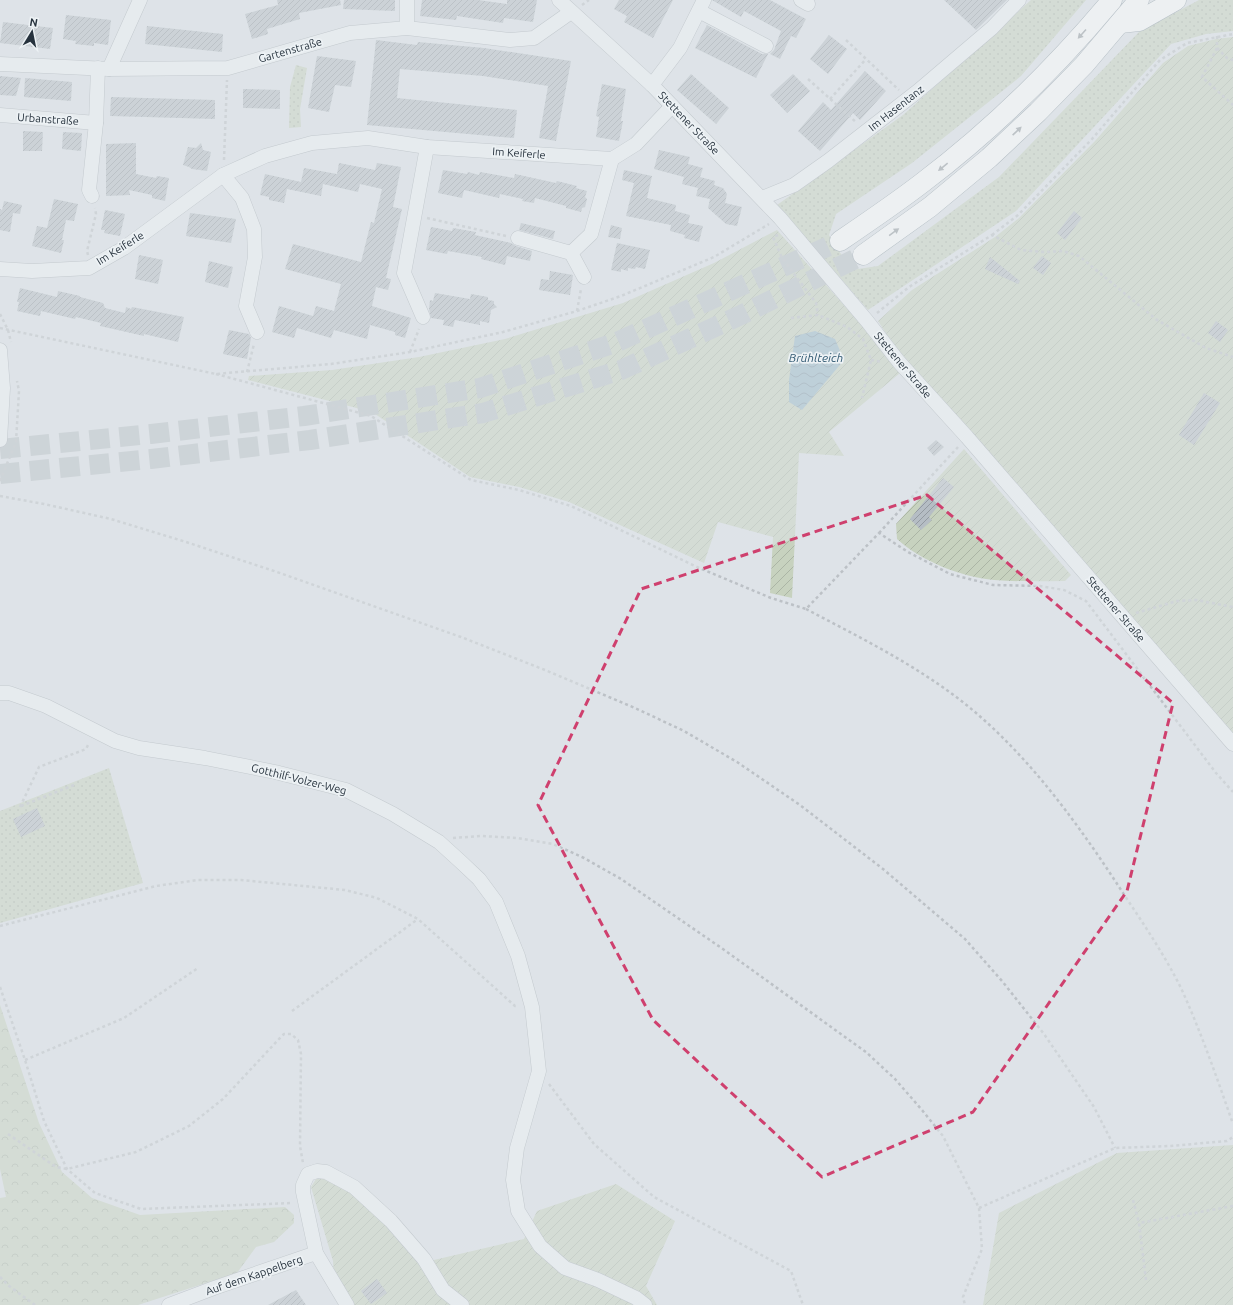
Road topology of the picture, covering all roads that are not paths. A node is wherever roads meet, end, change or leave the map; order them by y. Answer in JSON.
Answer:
{"nodes":[{"id":1,"x":140,"y":0,"type":"edge"},
{"id":2,"x":407,"y":0,"type":"edge"},
{"id":3,"x":559,"y":0,"type":"edge"},
{"id":4,"x":1018,"y":0,"type":"edge"},
{"id":5,"x":1140,"y":0,"type":"edge"},
{"id":6,"x":1176,"y":0,"type":"edge"},
{"id":7,"x":1110,"y":2,"type":"edge"},
{"id":8,"x":702,"y":6,"type":"edge"},
{"id":9,"x":571,"y":12,"type":"junction"},
{"id":10,"x":1120,"y":23,"type":"junction"},
{"id":11,"x":407,"y":28,"type":"junction"},
{"id":12,"x":766,"y":46,"type":"dead end"},
{"id":13,"x":0,"y":64,"type":"edge"},
{"id":14,"x":103,"y":68,"type":"junction"},
{"id":15,"x":652,"y":85,"type":"junction"},
{"id":16,"x":672,"y":106,"type":"junction"},
{"id":17,"x":0,"y":115,"type":"edge"},
{"id":18,"x":96,"y":122,"type":"junction"},
{"id":19,"x":426,"y":147,"type":"junction"},
{"id":20,"x":612,"y":159,"type":"junction"},
{"id":21,"x":223,"y":175,"type":"junction"},
{"id":22,"x":92,"y":196,"type":"road end"},
{"id":23,"x":762,"y":198,"type":"junction"},
{"id":24,"x":518,"y":238,"type":"road end"},
{"id":25,"x":840,"y":241,"type":"tunnel mouth"},
{"id":26,"x":571,"y":253,"type":"junction"},
{"id":27,"x":863,"y":255,"type":"tunnel mouth"},
{"id":28,"x":0,"y":269,"type":"edge"},
{"id":29,"x":584,"y":277,"type":"road end"},
{"id":30,"x":423,"y":317,"type":"road end"},
{"id":31,"x":257,"y":332,"type":"dead end"},
{"id":32,"x":0,"y":350,"type":"edge"},
{"id":33,"x":0,"y":440,"type":"edge"},
{"id":34,"x":0,"y":693,"type":"edge"},
{"id":35,"x":1233,"y":744,"type":"edge"},
{"id":36,"x":316,"y":1254,"type":"junction"},
{"id":37,"x":169,"y":1305,"type":"edge"},
{"id":38,"x":348,"y":1305,"type":"edge"},
{"id":39,"x":462,"y":1305,"type":"edge"},
{"id":40,"x":645,"y":1305,"type":"edge"}],
"edges":[{"from":1,"to":14,"type":"street"},
{"from":2,"to":11,"type":"street"},
{"from":3,"to":9,"type":"street","name":"Stettener Straße"},
{"from":4,"to":23,"type":"street","name":"Im Hasentanz"},
{"from":5,"to":10,"type":"highway"},
{"from":6,"to":10,"type":"highway"},
{"from":7,"to":25,"type":"highway","one_way":true},
{"from":8,"to":12,"type":"street"},
{"from":8,"to":15,"type":"street"},
{"from":9,"to":11,"type":"street","name":"Gartenstraße"},
{"from":9,"to":15,"type":"street","name":"Stettener Straße"},
{"from":27,"to":10,"type":"highway","one_way":true},
{"from":11,"to":14,"type":"street","name":"Gartenstraße"},
{"from":13,"to":14,"type":"street","name":"Gartenstraße"},
{"from":14,"to":18,"type":"street"},
{"from":15,"to":16,"type":"street","name":"Stettener Straße"},
{"from":16,"to":20,"type":"street"},
{"from":16,"to":23,"type":"street","name":"Stettener Straße"},
{"from":17,"to":18,"type":"street","name":"Urbanstraße"},
{"from":18,"to":22,"type":"street"},
{"from":19,"to":20,"type":"street","name":"Im Keiferle"},
{"from":19,"to":21,"type":"street","name":"Im Keiferle"},
{"from":19,"to":30,"type":"street"},
{"from":20,"to":26,"type":"street"},
{"from":21,"to":28,"type":"street","name":"Im Keiferle"},
{"from":21,"to":31,"type":"street"},
{"from":23,"to":35,"type":"street","name":"Stettener Straße"},
{"from":24,"to":26,"type":"street"},
{"from":26,"to":29,"type":"street"},
{"from":32,"to":33,"type":"street"},
{"from":34,"to":40,"type":"street","name":"Gotthilf-Volzer-Weg"},
{"from":36,"to":37,"type":"street","name":"Auf dem Kappelberg"},
{"from":36,"to":38,"type":"street"},
{"from":36,"to":39,"type":"street"}]}
